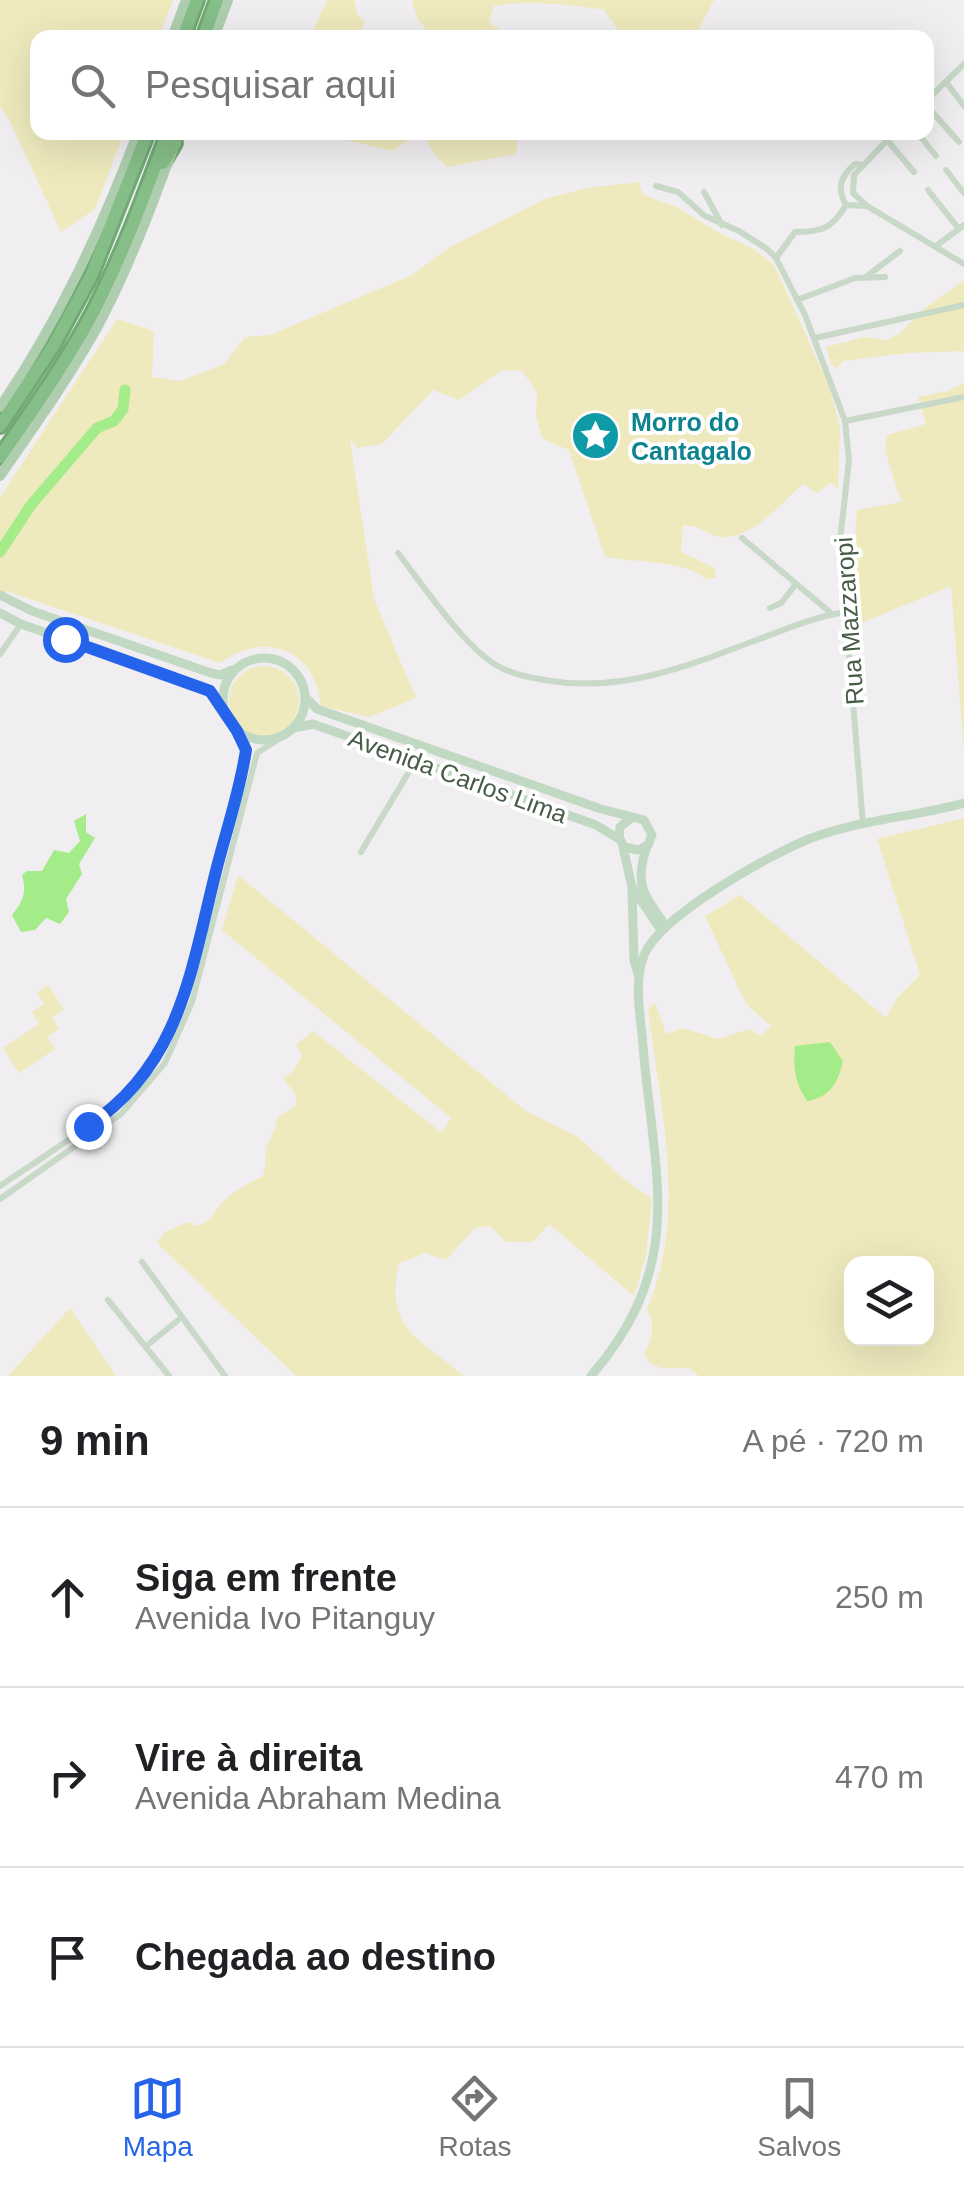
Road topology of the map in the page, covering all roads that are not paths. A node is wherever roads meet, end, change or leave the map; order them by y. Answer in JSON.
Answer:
{"nodes":[{"id":1,"x":186,"y":0,"type":"edge"},
{"id":2,"x":197,"y":0,"type":"edge"},
{"id":3,"x":217,"y":0,"type":"edge"},
{"id":4,"x":228,"y":0,"type":"edge"},
{"id":5,"x":175,"y":30,"type":"edge"},
{"id":6,"x":187,"y":30,"type":"edge"},
{"id":7,"x":206,"y":30,"type":"edge"},
{"id":8,"x":217,"y":30,"type":"edge"},
{"id":9,"x":964,"y":64,"type":"edge"},
{"id":10,"x":946,"y":82,"type":"junction"},
{"id":11,"x":934,"y":95,"type":"edge"},
{"id":12,"x":964,"y":106,"type":"edge"},
{"id":13,"x":934,"y":112,"type":"edge"},
{"id":14,"x":136,"y":140,"type":"edge"},
{"id":15,"x":136,"y":140,"type":"edge"},
{"id":16,"x":145,"y":140,"type":"edge"},
{"id":17,"x":172,"y":140,"type":"edge"},
{"id":18,"x":173,"y":140,"type":"edge"},
{"id":19,"x":888,"y":140,"type":"joint"},
{"id":20,"x":923,"y":140,"type":"edge"},
{"id":21,"x":959,"y":142,"type":"dead end"},
{"id":22,"x":936,"y":156,"type":"dead end"},
{"id":23,"x":864,"y":165,"type":"junction"},
{"id":24,"x":946,"y":170,"type":"dead end"},
{"id":25,"x":914,"y":172,"type":"dead end"},
{"id":26,"x":656,"y":186,"type":"dead end"},
{"id":27,"x":928,"y":190,"type":"dead end"},
{"id":28,"x":704,"y":192,"type":"dead end"},
{"id":29,"x":964,"y":193,"type":"edge"},
{"id":30,"x":846,"y":204,"type":"junction"},
{"id":31,"x":867,"y":206,"type":"junction"},
{"id":32,"x":722,"y":225,"type":"junction"},
{"id":33,"x":962,"y":227,"type":"edge"},
{"id":34,"x":107,"y":240,"type":"junction"},
{"id":35,"x":936,"y":246,"type":"junction"},
{"id":36,"x":900,"y":250,"type":"dead end"},
{"id":37,"x":776,"y":258,"type":"junction"},
{"id":38,"x":964,"y":264,"type":"edge"},
{"id":39,"x":866,"y":276,"type":"junction"},
{"id":40,"x":885,"y":277,"type":"dead end"},
{"id":41,"x":797,"y":300,"type":"junction"},
{"id":42,"x":964,"y":305,"type":"edge"},
{"id":43,"x":815,"y":338,"type":"junction"},
{"id":44,"x":964,"y":398,"type":"edge"},
{"id":45,"x":0,"y":407,"type":"edge"},
{"id":46,"x":844,"y":421,"type":"junction"},
{"id":47,"x":0,"y":426,"type":"edge"},
{"id":48,"x":0,"y":457,"type":"edge"},
{"id":49,"x":0,"y":476,"type":"edge"},
{"id":50,"x":742,"y":538,"type":"dead end"},
{"id":51,"x":398,"y":553,"type":"dead end"},
{"id":52,"x":796,"y":584,"type":"junction"},
{"id":53,"x":3,"y":597,"type":"edge"},
{"id":54,"x":770,"y":608,"type":"dead end"},
{"id":55,"x":32,"y":610,"type":"junction"},
{"id":56,"x":846,"y":612,"type":"junction"},
{"id":57,"x":0,"y":613,"type":"edge"},
{"id":58,"x":832,"y":614,"type":"junction"},
{"id":59,"x":17,"y":622,"type":"junction"},
{"id":60,"x":0,"y":654,"type":"edge"},
{"id":61,"x":237,"y":668,"type":"junction"},
{"id":62,"x":306,"y":698,"type":"junction"},
{"id":63,"x":224,"y":712,"type":"junction"},
{"id":64,"x":294,"y":728,"type":"junction"},
{"id":65,"x":237,"y":731,"type":"junction"},
{"id":66,"x":282,"y":737,"type":"junction"},
{"id":67,"x":416,"y":760,"type":"junction"},
{"id":68,"x":964,"y":803,"type":"edge"},
{"id":69,"x":631,"y":818,"type":"junction"},
{"id":70,"x":863,"y":824,"type":"junction"},
{"id":71,"x":621,"y":842,"type":"junction"},
{"id":72,"x":648,"y":845,"type":"junction"},
{"id":73,"x":361,"y":852,"type":"dead end"},
{"id":74,"x":632,"y":887,"type":"junction"},
{"id":75,"x":654,"y":909,"type":"junction"},
{"id":76,"x":688,"y":909,"type":"junction"},
{"id":77,"x":663,"y":927,"type":"junction"},
{"id":78,"x":639,"y":977,"type":"junction"},
{"id":79,"x":62,"y":1150,"type":"junction"},
{"id":80,"x":49,"y":1153,"type":"junction"},
{"id":81,"x":54,"y":1161,"type":"junction"},
{"id":82,"x":0,"y":1186,"type":"edge"},
{"id":83,"x":0,"y":1199,"type":"edge"},
{"id":84,"x":142,"y":1262,"type":"dead end"},
{"id":85,"x":108,"y":1300,"type":"dead end"},
{"id":86,"x":182,"y":1317,"type":"junction"},
{"id":87,"x":146,"y":1346,"type":"junction"},
{"id":88,"x":169,"y":1376,"type":"edge"},
{"id":89,"x":226,"y":1376,"type":"edge"},
{"id":90,"x":592,"y":1376,"type":"edge"}],
"edges":[{"from":1,"to":5,"type":"main road"},
{"from":2,"to":6,"type":"highway"},
{"from":3,"to":7,"type":"highway"},
{"from":4,"to":8,"type":"main road"},
{"from":9,"to":10,"type":"street"},
{"from":10,"to":11,"type":"street"},
{"from":10,"to":12,"type":"street"},
{"from":13,"to":21,"type":"street"},
{"from":14,"to":34,"type":"highway"},
{"from":15,"to":45,"type":"main road"},
{"from":16,"to":34,"type":"highway"},
{"from":17,"to":48,"type":"highway"},
{"from":18,"to":49,"type":"main road"},
{"from":19,"to":23,"type":"street"},
{"from":19,"to":25,"type":"street"},
{"from":20,"to":22,"type":"street"},
{"from":23,"to":30,"type":"street"},
{"from":23,"to":31,"type":"street"},
{"from":24,"to":29,"type":"street"},
{"from":26,"to":32,"type":"street"},
{"from":27,"to":33,"type":"street"},
{"from":28,"to":32,"type":"street"},
{"from":30,"to":31,"type":"street"},
{"from":30,"to":37,"type":"street"},
{"from":31,"to":35,"type":"street"},
{"from":32,"to":37,"type":"street"},
{"from":33,"to":35,"type":"street"},
{"from":34,"to":47,"type":"highway"},
{"from":35,"to":38,"type":"street"},
{"from":36,"to":39,"type":"street"},
{"from":37,"to":41,"type":"street","name":"Rua Mazzaropi"},
{"from":39,"to":40,"type":"street"},
{"from":39,"to":41,"type":"street"},
{"from":41,"to":43,"type":"street","name":"Rua Mazzaropi"},
{"from":42,"to":43,"type":"street"},
{"from":43,"to":46,"type":"street","name":"Rua Mazzaropi"},
{"from":44,"to":46,"type":"street"},
{"from":46,"to":56,"type":"street","name":"Rua Mazzaropi"},
{"from":50,"to":52,"type":"street"},
{"from":51,"to":58,"type":"street"},
{"from":52,"to":54,"type":"street"},
{"from":52,"to":58,"type":"street"},
{"from":53,"to":55,"type":"street"},
{"from":55,"to":59,"type":"street"},
{"from":55,"to":61,"type":"street"},
{"from":56,"to":58,"type":"street"},
{"from":56,"to":70,"type":"street","name":"Rua Mazzaropi"},
{"from":57,"to":59,"type":"street"},
{"from":59,"to":60,"type":"street"},
{"from":59,"to":63,"type":"street"},
{"from":61,"to":62,"type":"street"},
{"from":61,"to":63,"type":"street"},
{"from":62,"to":64,"type":"street"},
{"from":62,"to":69,"type":"street","name":"Avenida Carlos Lima"},
{"from":63,"to":65,"type":"street"},
{"from":64,"to":66,"type":"street"},
{"from":64,"to":67,"type":"street","name":"Avenida Carlos Lima"},
{"from":65,"to":66,"type":"street"},
{"from":65,"to":79,"type":"street"},
{"from":66,"to":79,"type":"street"},
{"from":67,"to":71,"type":"street","name":"Avenida Carlos Lima"},
{"from":67,"to":73,"type":"street"},
{"from":68,"to":70,"type":"street"},
{"from":69,"to":71,"type":"street"},
{"from":69,"to":72,"type":"street"},
{"from":70,"to":76,"type":"street"},
{"from":71,"to":72,"type":"street","name":"Avenida Carlos Lima"},
{"from":71,"to":74,"type":"street"},
{"from":72,"to":75,"type":"street"},
{"from":74,"to":77,"type":"street"},
{"from":74,"to":78,"type":"street"},
{"from":75,"to":76,"type":"street"},
{"from":75,"to":77,"type":"street"},
{"from":76,"to":77,"type":"street"},
{"from":77,"to":78,"type":"street"},
{"from":78,"to":90,"type":"street"},
{"from":79,"to":80,"type":"street"},
{"from":79,"to":81,"type":"street"},
{"from":80,"to":81,"type":"street"},
{"from":80,"to":82,"type":"street"},
{"from":81,"to":83,"type":"street"},
{"from":84,"to":86,"type":"street"},
{"from":85,"to":87,"type":"street"},
{"from":86,"to":87,"type":"street"},
{"from":86,"to":89,"type":"street"},
{"from":87,"to":88,"type":"street"}]}
